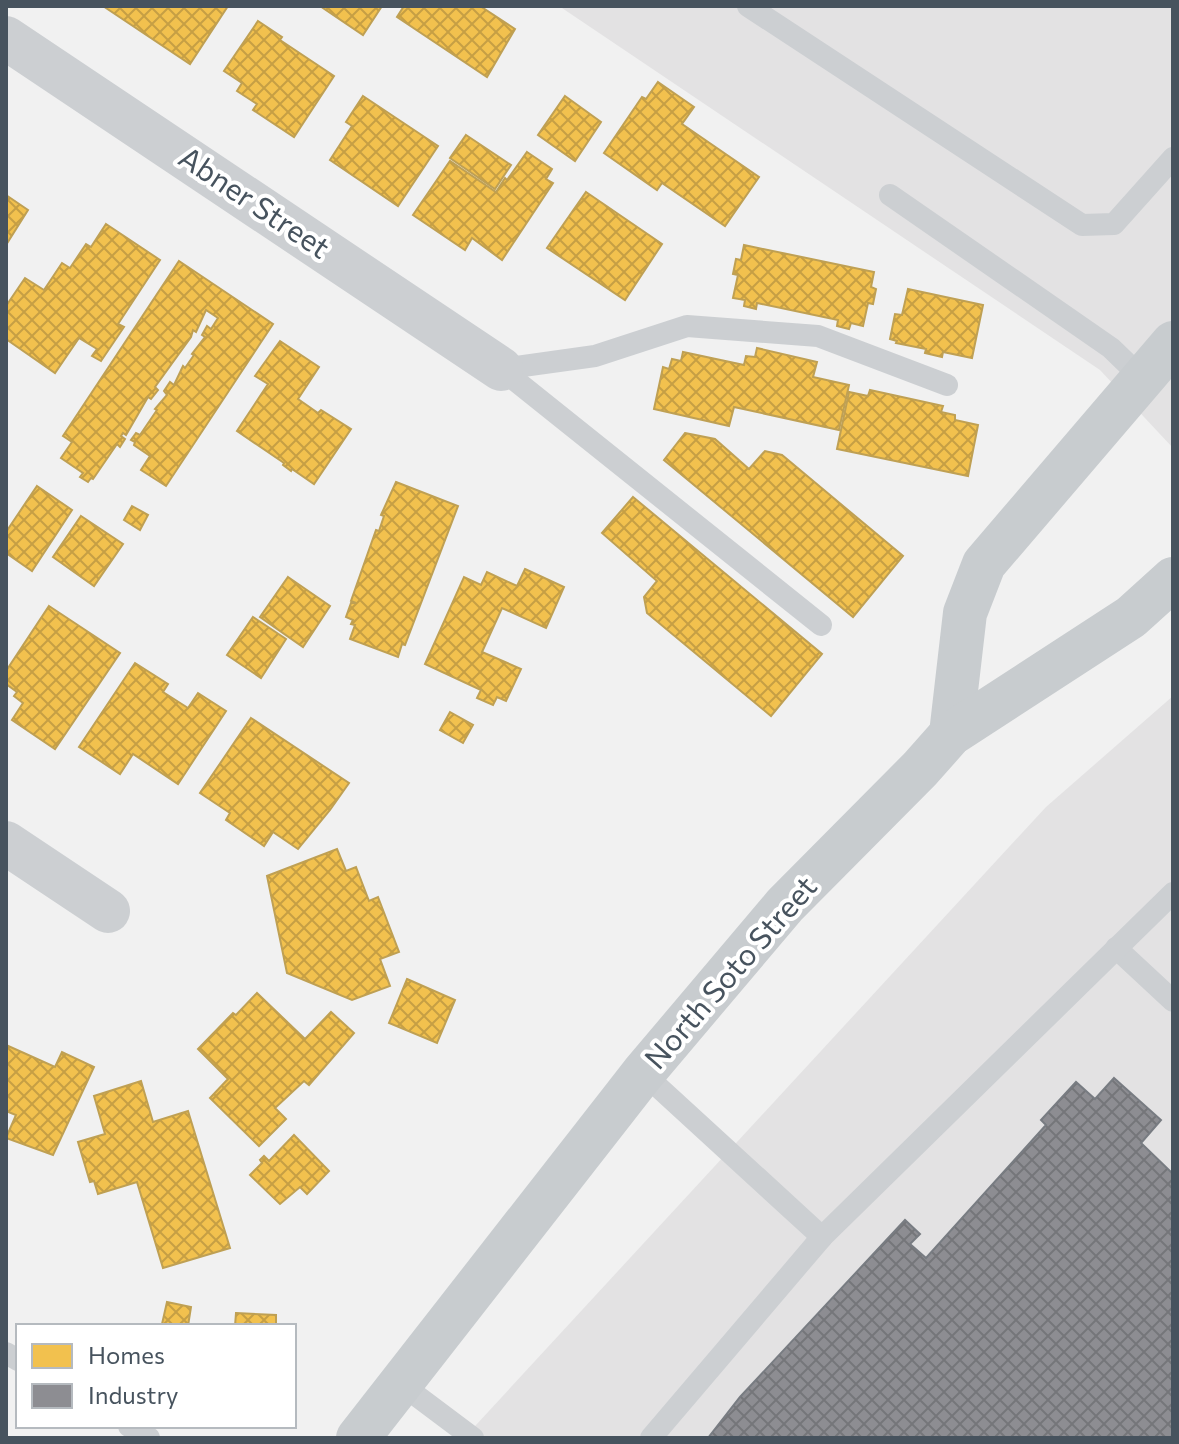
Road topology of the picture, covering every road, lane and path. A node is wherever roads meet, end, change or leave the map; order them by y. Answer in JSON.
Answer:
{"nodes":[{"id":1,"x":748,"y":6,"type":"edge"},
{"id":2,"x":6,"y":38,"type":"edge"},
{"id":3,"x":1173,"y":158,"type":"edge"},
{"id":4,"x":890,"y":195,"type":"dead end"},
{"id":5,"x":1173,"y":343,"type":"edge"},
{"id":6,"x":501,"y":369,"type":"junction"},
{"id":7,"x":1142,"y":378,"type":"junction"},
{"id":8,"x":947,"y":385,"type":"dead end"},
{"id":9,"x":1173,"y":579,"type":"edge"},
{"id":10,"x":821,"y":625,"type":"dead end"},
{"id":11,"x":951,"y":734,"type":"junction"},
{"id":12,"x":6,"y":843,"type":"edge"},
{"id":13,"x":1173,"y":893,"type":"edge"},
{"id":14,"x":108,"y":911,"type":"dead end"},
{"id":15,"x":1116,"y":948,"type":"junction"},
{"id":16,"x":1173,"y":1001,"type":"edge"},
{"id":17,"x":643,"y":1073,"type":"junction"},
{"id":18,"x":822,"y":1237,"type":"junction"},
{"id":19,"x":401,"y":1384,"type":"junction"},
{"id":20,"x":358,"y":1438,"type":"edge"},
{"id":21,"x":473,"y":1438,"type":"edge"},
{"id":22,"x":651,"y":1438,"type":"edge"}],
"edges":[{"from":1,"to":3,"type":"lane"},
{"from":2,"to":6,"type":"street","name":"Abner Street"},
{"from":4,"to":7,"type":"lane"},
{"from":5,"to":7,"type":"main road"},
{"from":6,"to":8,"type":"lane"},
{"from":6,"to":10,"type":"lane"},
{"from":7,"to":11,"type":"main road"},
{"from":9,"to":11,"type":"main road","name":"North Soto Street"},
{"from":11,"to":17,"type":"main road","name":"North Soto Street"},
{"from":12,"to":14,"type":"street"},
{"from":13,"to":15,"type":"lane"},
{"from":15,"to":16,"type":"lane"},
{"from":15,"to":18,"type":"lane"},
{"from":17,"to":18,"type":"lane"},
{"from":17,"to":19,"type":"main road","name":"North Soto Street"},
{"from":18,"to":22,"type":"lane"},
{"from":19,"to":20,"type":"main road","name":"North Soto Street"},
{"from":19,"to":21,"type":"lane"}]}
